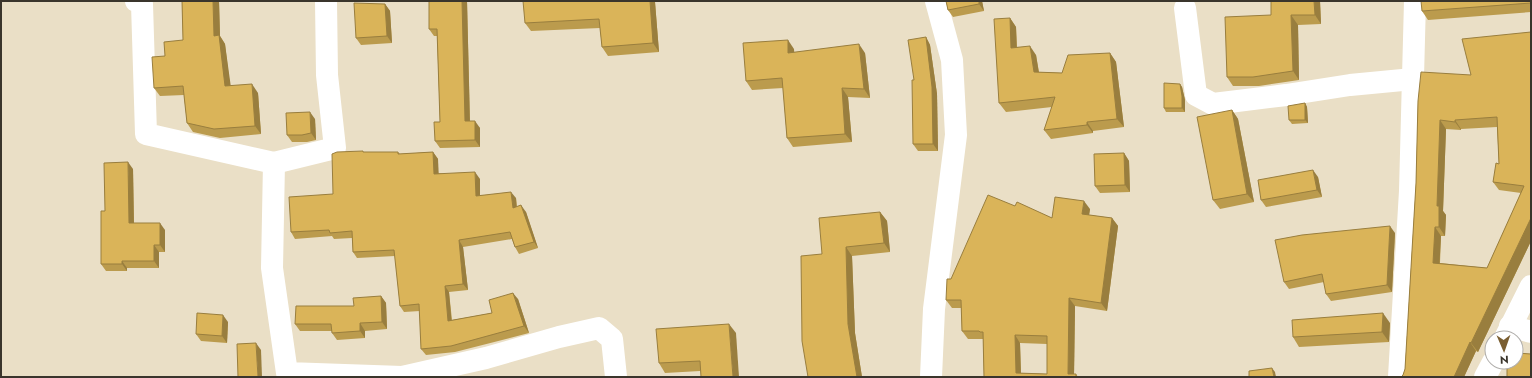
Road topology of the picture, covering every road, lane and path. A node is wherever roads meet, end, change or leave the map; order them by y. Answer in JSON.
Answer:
{"nodes":[{"id":1,"x":136,"y":1,"type":"edge"},
{"id":2,"x":326,"y":1,"type":"edge"},
{"id":3,"x":936,"y":1,"type":"edge"},
{"id":4,"x":1415,"y":1,"type":"edge"},
{"id":5,"x":1185,"y":8,"type":"dead end"},
{"id":6,"x":1413,"y":79,"type":"junction"},
{"id":7,"x":274,"y":163,"type":"junction"},
{"id":8,"x":1531,"y":286,"type":"edge"},
{"id":9,"x":1516,"y":330,"type":"edge"},
{"id":10,"x":616,"y":377,"type":"edge"},
{"id":11,"x":931,"y":377,"type":"edge"},
{"id":12,"x":1399,"y":377,"type":"edge"}],
"edges":[{"from":1,"to":7,"type":"main road"},
{"from":2,"to":7,"type":"main road"},
{"from":3,"to":11,"type":"main road"},
{"from":4,"to":6,"type":"main road"},
{"from":5,"to":6,"type":"main road"},
{"from":6,"to":12,"type":"main road"},
{"from":7,"to":10,"type":"main road"},
{"from":8,"to":9,"type":"main road"}]}
